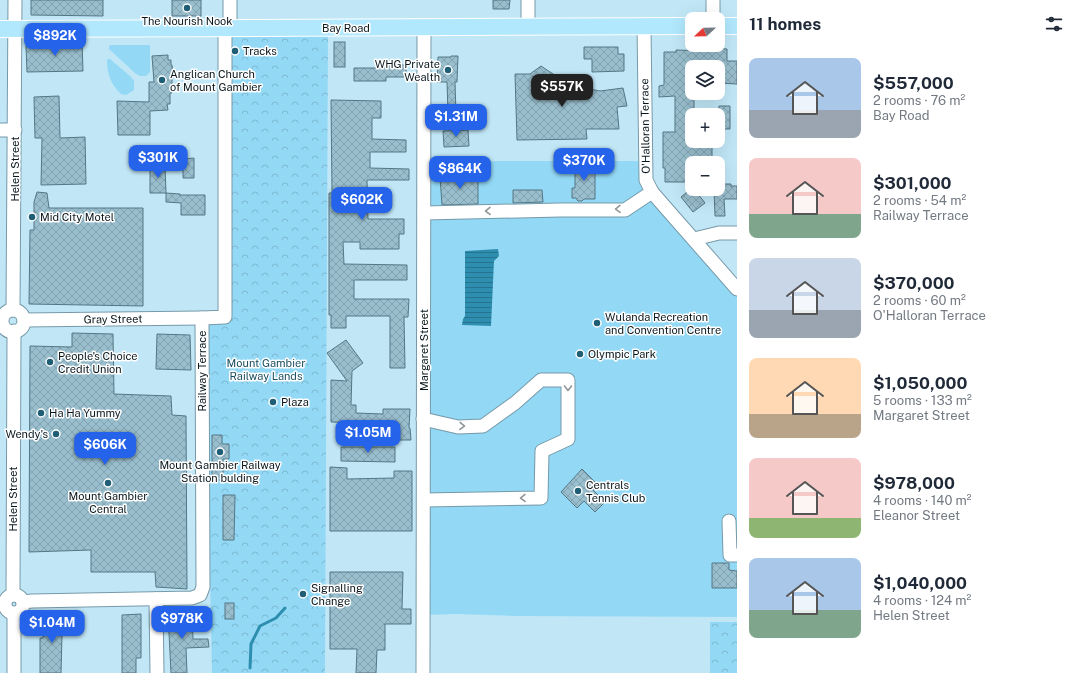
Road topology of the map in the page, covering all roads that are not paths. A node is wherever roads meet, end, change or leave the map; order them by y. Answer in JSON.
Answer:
{"nodes":[{"id":1,"x":15,"y":0,"type":"edge"},
{"id":2,"x":230,"y":0,"type":"edge"},
{"id":3,"x":528,"y":0,"type":"edge"},
{"id":4,"x":713,"y":0,"type":"edge"},
{"id":5,"x":713,"y":12,"type":"edge"},
{"id":6,"x":528,"y":26,"type":"junction"},
{"id":7,"x":644,"y":26,"type":"junction"},
{"id":8,"x":685,"y":26,"type":"edge"},
{"id":9,"x":725,"y":26,"type":"edge"},
{"id":10,"x":737,"y":26,"type":"edge"},
{"id":11,"x":424,"y":27,"type":"junction"},
{"id":12,"x":228,"y":28,"type":"junction"},
{"id":13,"x":8,"y":29,"type":"edge"},
{"id":14,"x":0,"y":130,"type":"edge"},
{"id":15,"x":15,"y":130,"type":"junction"},
{"id":16,"x":652,"y":192,"type":"junction"},
{"id":17,"x":424,"y":213,"type":"junction"},
{"id":18,"x":737,"y":233,"type":"edge"},
{"id":19,"x":694,"y":239,"type":"junction"},
{"id":20,"x":737,"y":289,"type":"edge"},
{"id":21,"x":13,"y":310,"type":"junction"},
{"id":22,"x":202,"y":318,"type":"junction"},
{"id":23,"x":1,"y":320,"type":"edge"},
{"id":24,"x":24,"y":320,"type":"junction"},
{"id":25,"x":14,"y":331,"type":"junction"},
{"id":26,"x":423,"y":419,"type":"junction"},
{"id":27,"x":424,"y":500,"type":"junction"},
{"id":28,"x":729,"y":521,"type":"dead end"},
{"id":29,"x":737,"y":555,"type":"edge"},
{"id":30,"x":156,"y":599,"type":"junction"},
{"id":31,"x":10,"y":601,"type":"edge"},
{"id":32,"x":14,"y":673,"type":"edge"},
{"id":33,"x":157,"y":673,"type":"edge"},
{"id":34,"x":423,"y":673,"type":"edge"}],
"edges":[{"from":1,"to":13,"type":"street","name":"Helen Street"},
{"from":2,"to":12,"type":"street"},
{"from":3,"to":6,"type":"street"},
{"from":4,"to":5,"type":"street"},
{"from":6,"to":7,"type":"main road","name":"Bay Road"},
{"from":6,"to":11,"type":"main road","name":"Bay Road"},
{"from":7,"to":8,"type":"main road","name":"Bay Road"},
{"from":7,"to":16,"type":"street","name":"O'Halloran Terrace"},
{"from":9,"to":10,"type":"main road"},
{"from":11,"to":12,"type":"main road","name":"Bay Road"},
{"from":11,"to":17,"type":"street","name":"Margaret Street"},
{"from":12,"to":13,"type":"main road","name":"Bay Road"},
{"from":12,"to":22,"type":"street","name":"Railway Terrace"},
{"from":13,"to":15,"type":"street","name":"Helen Street"},
{"from":14,"to":15,"type":"street"},
{"from":15,"to":21,"type":"street","name":"Helen Street"},
{"from":16,"to":17,"type":"street","one_way":true},
{"from":16,"to":19,"type":"street","name":"O'Halloran Terrace"},
{"from":17,"to":26,"type":"street","name":"Margaret Street"},
{"from":18,"to":19,"type":"street"},
{"from":19,"to":20,"type":"street","name":"O'Halloran Terrace"},
{"from":21,"to":23,"type":"street"},
{"from":21,"to":24,"type":"street"},
{"from":22,"to":24,"type":"street","name":"Gray Street"},
{"from":22,"to":30,"type":"street","name":"Railway Terrace"},
{"from":23,"to":25,"type":"street"},
{"from":24,"to":25,"type":"street"},
{"from":25,"to":31,"type":"street","name":"Helen Street"},
{"from":26,"to":27,"type":"street","name":"Margaret Street"},
{"from":26,"to":27,"type":"street","one_way":true},
{"from":27,"to":34,"type":"street","name":"Margaret Street"},
{"from":28,"to":29,"type":"street"},
{"from":30,"to":31,"type":"street","name":"Railway Terrace"},
{"from":30,"to":33,"type":"street"},
{"from":31,"to":32,"type":"street"}]}
